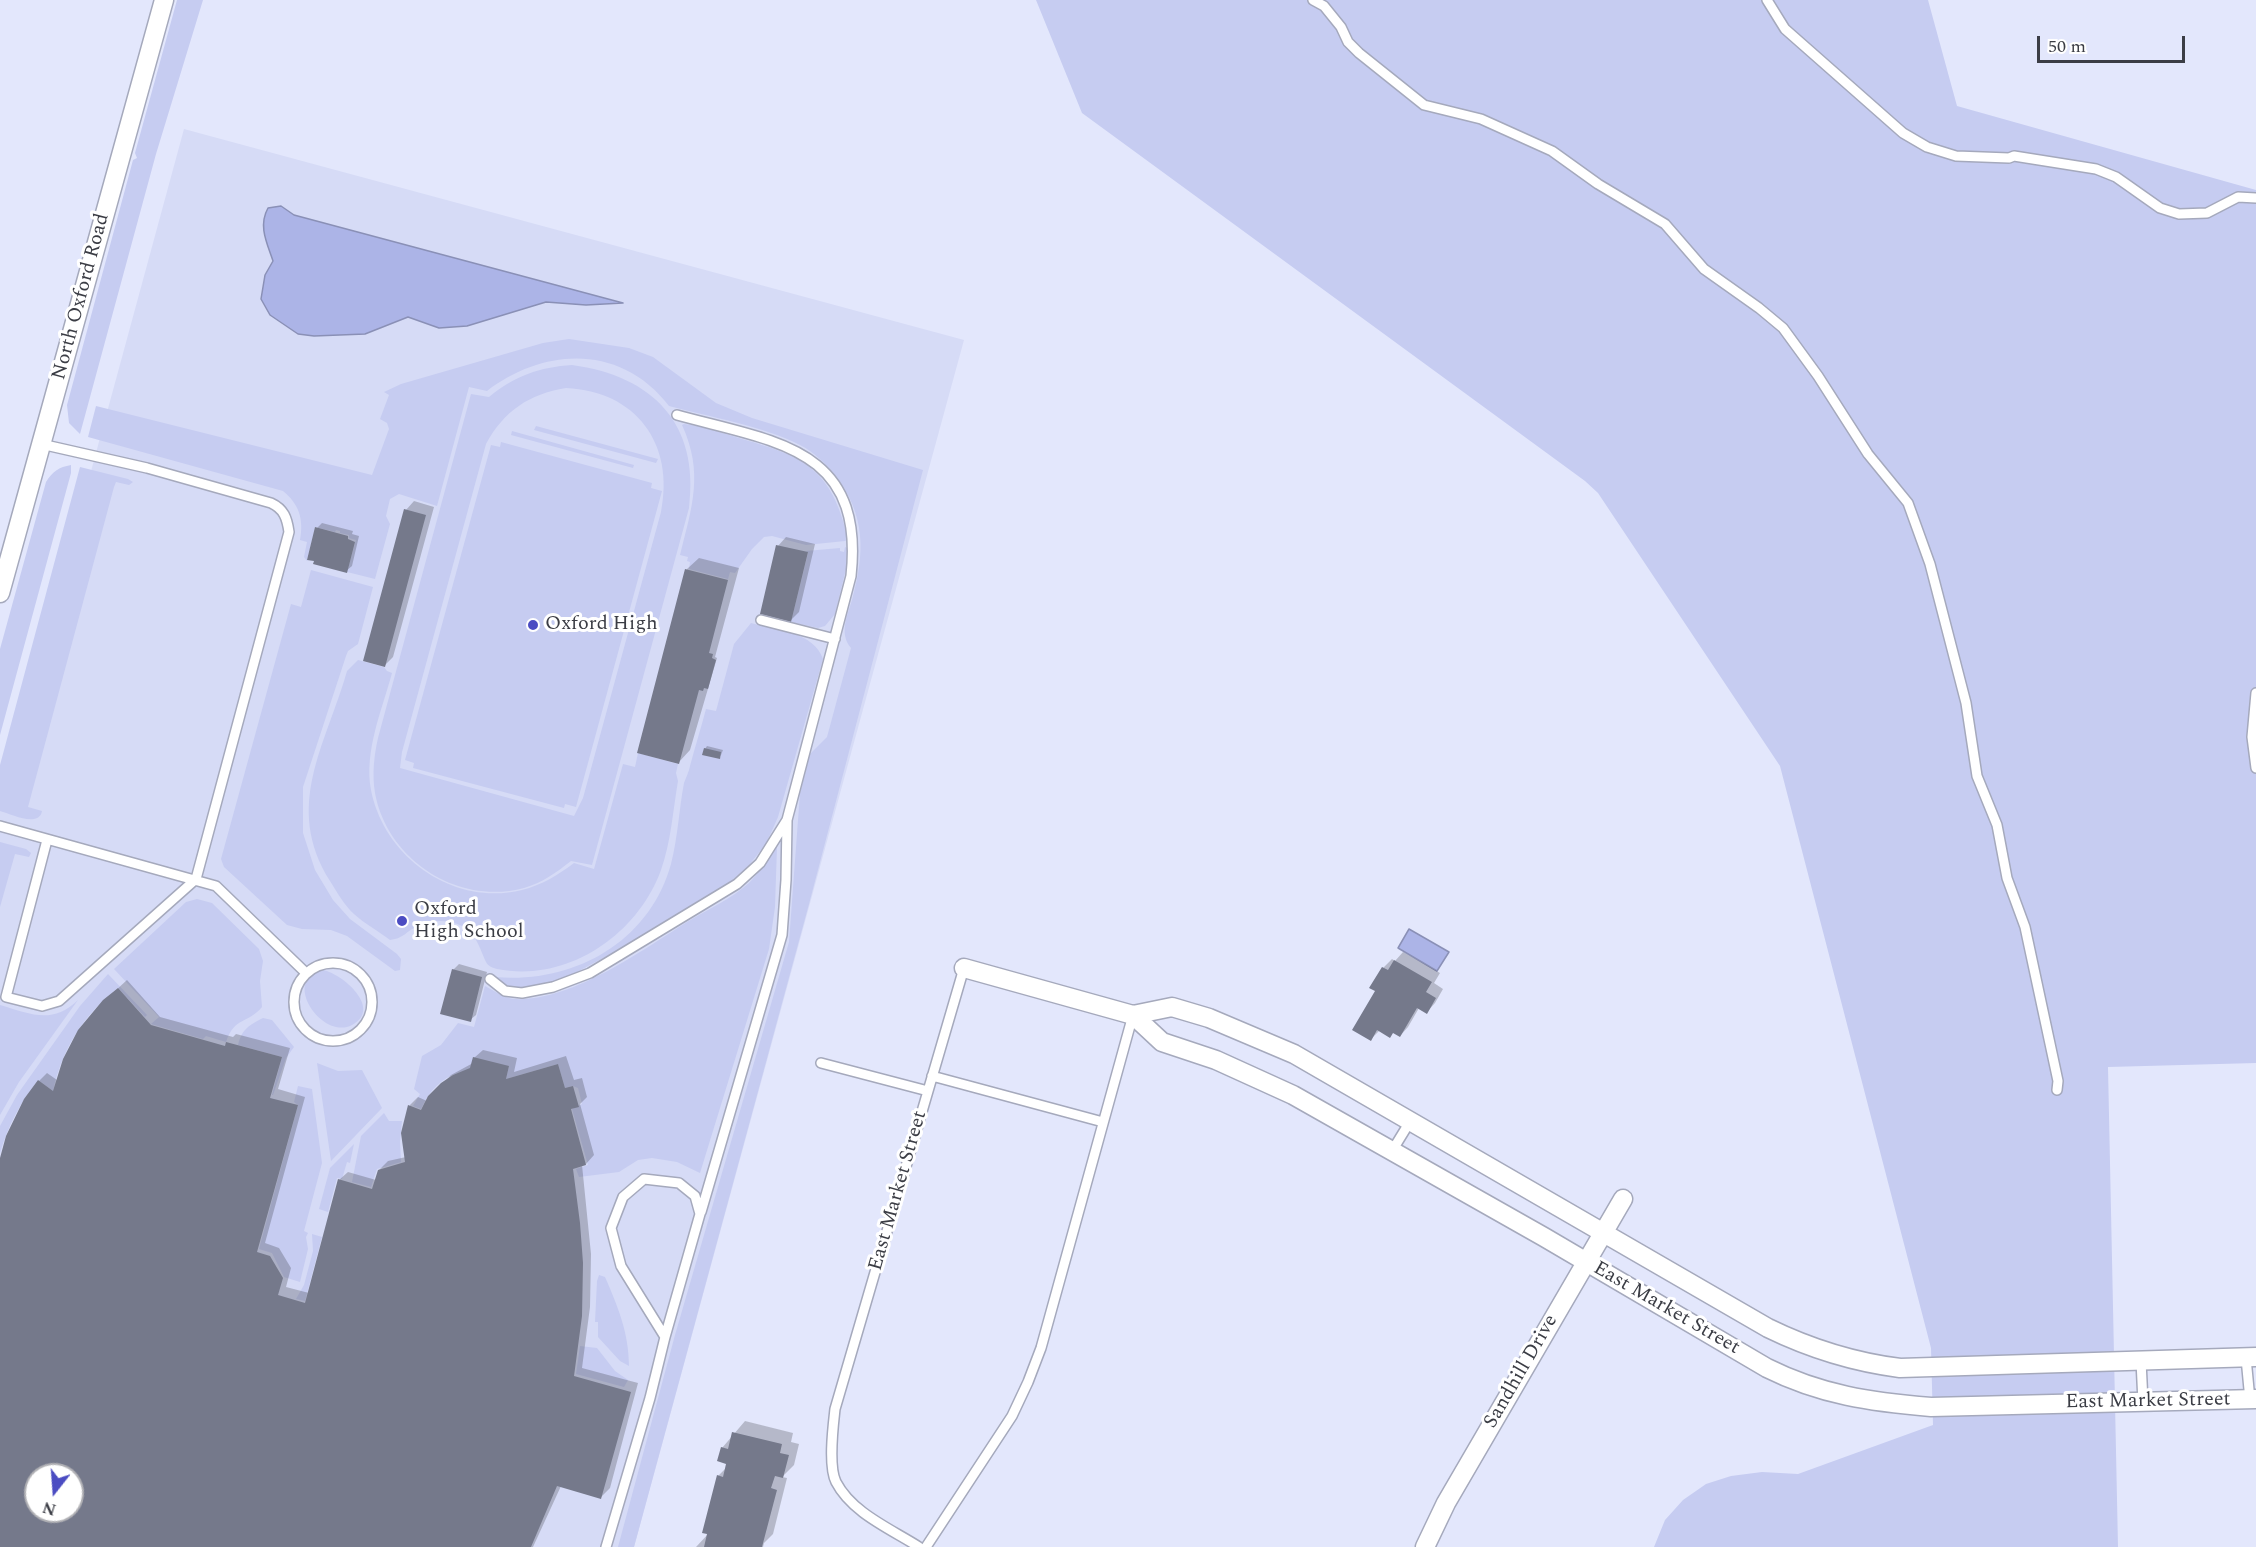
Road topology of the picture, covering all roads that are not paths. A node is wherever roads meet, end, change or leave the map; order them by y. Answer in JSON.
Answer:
{"nodes":[{"id":1,"x":164,"y":0,"type":"edge"},
{"id":2,"x":1313,"y":0,"type":"edge"},
{"id":3,"x":1767,"y":0,"type":"edge"},
{"id":4,"x":2256,"y":198,"type":"edge"},
{"id":5,"x":677,"y":415,"type":"dead end"},
{"id":6,"x":41,"y":444,"type":"junction"},
{"id":7,"x":0,"y":593,"type":"edge"},
{"id":8,"x":761,"y":620,"type":"dead end"},
{"id":9,"x":835,"y":639,"type":"junction"},
{"id":10,"x":2256,"y":693,"type":"edge"},
{"id":11,"x":2256,"y":768,"type":"edge"},
{"id":12,"x":787,"y":820,"type":"junction"},
{"id":13,"x":0,"y":826,"type":"edge"},
{"id":14,"x":47,"y":840,"type":"junction"},
{"id":15,"x":196,"y":879,"type":"junction"},
{"id":16,"x":964,"y":968,"type":"joint"},
{"id":17,"x":306,"y":973,"type":"junction"},
{"id":18,"x":490,"y":979,"type":"dead end"},
{"id":19,"x":1133,"y":1015,"type":"junction"},
{"id":20,"x":821,"y":1063,"type":"dead end"},
{"id":21,"x":932,"y":1076,"type":"junction"},
{"id":22,"x":2057,"y":1090,"type":"dead end"},
{"id":23,"x":928,"y":1091,"type":"junction"},
{"id":24,"x":1410,"y":1120,"type":"junction"},
{"id":25,"x":1103,"y":1122,"type":"junction"},
{"id":26,"x":1392,"y":1151,"type":"junction"},
{"id":27,"x":1623,"y":1199,"type":"dead end"},
{"id":28,"x":700,"y":1214,"type":"junction"},
{"id":29,"x":1603,"y":1233,"type":"junction"},
{"id":30,"x":1586,"y":1263,"type":"junction"},
{"id":31,"x":665,"y":1337,"type":"junction"},
{"id":32,"x":2251,"y":1358,"type":"edge"},
{"id":33,"x":2141,"y":1361,"type":"junction"},
{"id":34,"x":2253,"y":1400,"type":"edge"},
{"id":35,"x":2143,"y":1402,"type":"junction"},
{"id":36,"x":606,"y":1547,"type":"edge"},
{"id":37,"x":919,"y":1547,"type":"edge"},
{"id":38,"x":926,"y":1547,"type":"edge"},
{"id":39,"x":1425,"y":1547,"type":"edge"}],
"edges":[{"from":1,"to":6,"type":"street","name":"North Oxford Road"},
{"from":2,"to":22,"type":"lane"},
{"from":3,"to":4,"type":"lane"},
{"from":5,"to":9,"type":"lane"},
{"from":6,"to":7,"type":"street","name":"North Oxford Road"},
{"from":6,"to":15,"type":"lane"},
{"from":8,"to":9,"type":"lane"},
{"from":9,"to":12,"type":"lane"},
{"from":10,"to":11,"type":"lane"},
{"from":12,"to":18,"type":"lane"},
{"from":12,"to":28,"type":"lane"},
{"from":13,"to":14,"type":"lane"},
{"from":14,"to":15,"type":"lane"},
{"from":14,"to":15,"type":"lane"},
{"from":15,"to":17,"type":"lane"},
{"from":16,"to":19,"type":"street","name":"East Market Street"},
{"from":16,"to":21,"type":"lane","name":"East Market Street"},
{"from":17,"to":17,"type":"lane"},
{"from":19,"to":24,"type":"street","name":"East Market Street"},
{"from":19,"to":25,"type":"lane"},
{"from":19,"to":26,"type":"street","name":"East Market Street"},
{"from":20,"to":23,"type":"lane"},
{"from":21,"to":23,"type":"lane","name":"East Market Street"},
{"from":21,"to":25,"type":"lane"},
{"from":23,"to":37,"type":"lane","name":"East Market Street"},
{"from":24,"to":26,"type":"lane"},
{"from":24,"to":29,"type":"street","name":"East Market Street"},
{"from":25,"to":38,"type":"lane"},
{"from":26,"to":30,"type":"street","name":"East Market Street"},
{"from":27,"to":29,"type":"street","name":"Sandhill Drive"},
{"from":28,"to":31,"type":"lane"},
{"from":28,"to":31,"type":"lane"},
{"from":29,"to":30,"type":"street","name":"Sandhill Drive"},
{"from":29,"to":33,"type":"street","name":"East Market Street"},
{"from":30,"to":35,"type":"street","name":"East Market Street"},
{"from":30,"to":39,"type":"street","name":"Sandhill Drive"},
{"from":31,"to":36,"type":"lane"},
{"from":32,"to":33,"type":"street","name":"East Market Street"},
{"from":32,"to":34,"type":"lane"},
{"from":33,"to":35,"type":"lane"},
{"from":34,"to":35,"type":"street","name":"East Market Street"}]}
